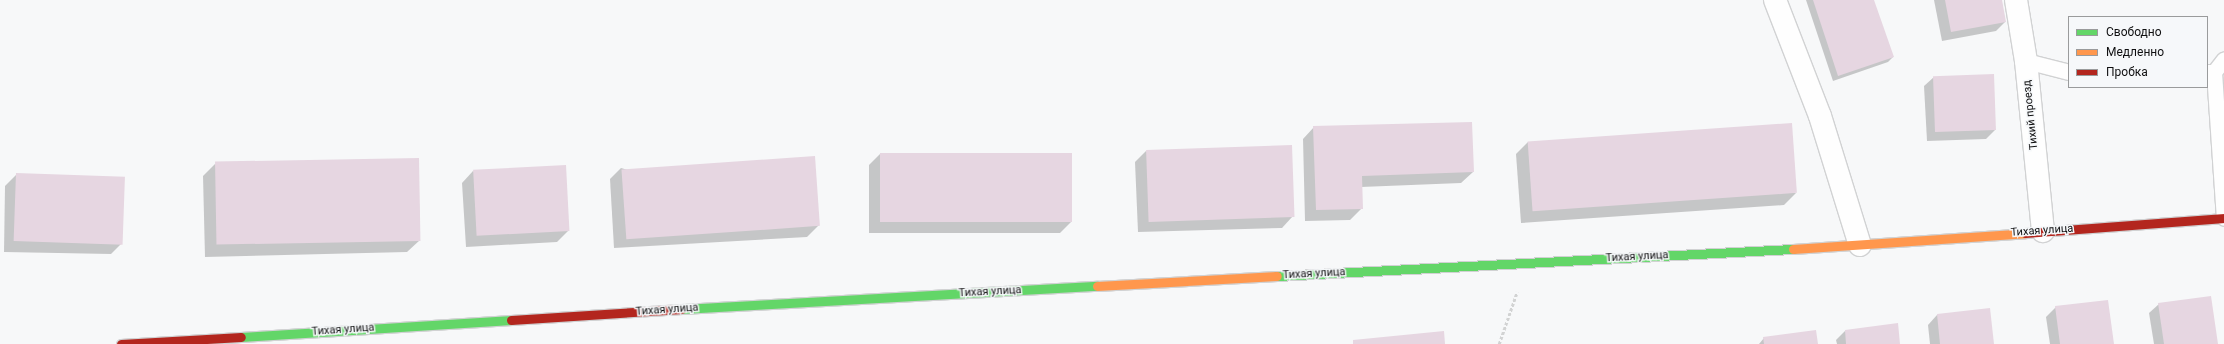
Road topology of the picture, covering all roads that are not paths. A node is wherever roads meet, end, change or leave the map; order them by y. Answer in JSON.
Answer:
{"nodes":[{"id":1,"x":1775,"y":0,"type":"edge"},
{"id":2,"x":2016,"y":0,"type":"edge"},
{"id":3,"x":2224,"y":59,"type":"edge"},
{"id":4,"x":2026,"y":61,"type":"junction"},
{"id":5,"x":2068,"y":72,"type":"edge"},
{"id":6,"x":2211,"y":72,"type":"edge"},
{"id":7,"x":2224,"y":218,"type":"edge"},
{"id":8,"x":2043,"y":231,"type":"junction"},
{"id":9,"x":1860,"y":245,"type":"junction"},
{"id":10,"x":121,"y":344,"type":"edge"}],
"edges":[{"from":1,"to":9,"type":"street"},
{"from":2,"to":4,"type":"street","name":"Тихий проезд"},
{"from":3,"to":6,"type":"lane"},
{"from":4,"to":5,"type":"lane"},
{"from":4,"to":8,"type":"street","name":"Тихий проезд"},
{"from":6,"to":7,"type":"lane"},
{"from":7,"to":8,"type":"street","name":"Тихая улица"},
{"from":8,"to":9,"type":"street","name":"Тихая улица"},
{"from":9,"to":10,"type":"street","name":"Тихая улица"}]}
